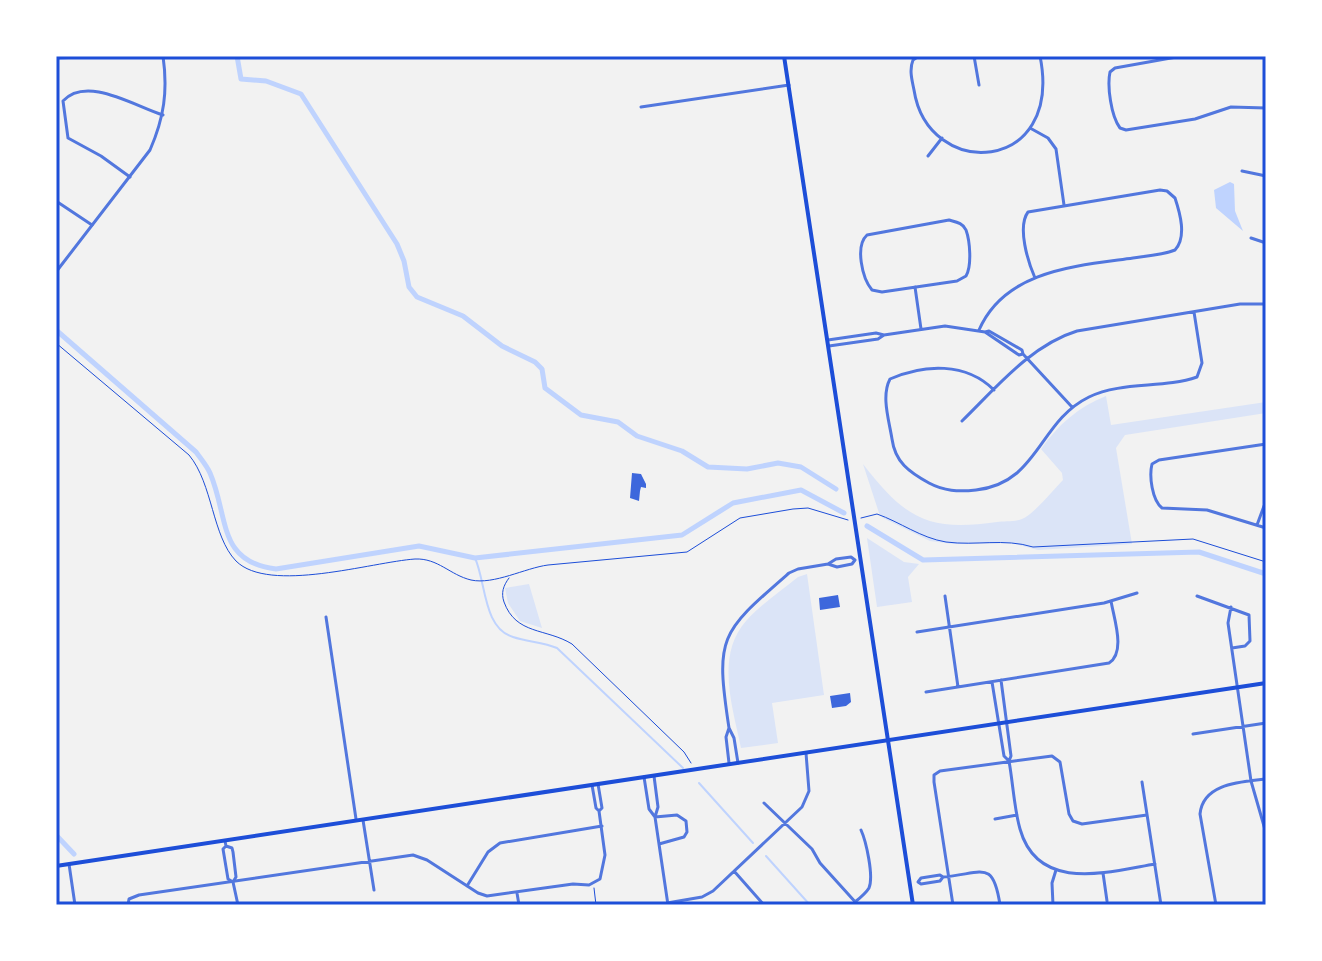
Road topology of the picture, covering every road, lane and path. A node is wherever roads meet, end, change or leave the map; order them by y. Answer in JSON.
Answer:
{"nodes":[{"id":1,"x":163,"y":56,"type":"edge"},
{"id":2,"x":784,"y":56,"type":"edge"},
{"id":3,"x":919,"y":56,"type":"edge"},
{"id":4,"x":974,"y":56,"type":"edge"},
{"id":5,"x":1040,"y":56,"type":"edge"},
{"id":6,"x":1182,"y":56,"type":"edge"},
{"id":7,"x":789,"y":85,"type":"junction"},
{"id":8,"x":979,"y":85,"type":"dead end"},
{"id":9,"x":641,"y":107,"type":"dead end"},
{"id":10,"x":1266,"y":108,"type":"edge"},
{"id":11,"x":163,"y":115,"type":"junction"},
{"id":12,"x":1030,"y":128,"type":"junction"},
{"id":13,"x":942,"y":138,"type":"junction"},
{"id":14,"x":928,"y":156,"type":"dead end"},
{"id":15,"x":1242,"y":171,"type":"dead end"},
{"id":16,"x":1266,"y":176,"type":"edge"},
{"id":17,"x":130,"y":177,"type":"junction"},
{"id":18,"x":56,"y":201,"type":"edge"},
{"id":19,"x":1064,"y":205,"type":"junction"},
{"id":20,"x":92,"y":225,"type":"junction"},
{"id":21,"x":1251,"y":238,"type":"dead end"},
{"id":22,"x":1266,"y":243,"type":"edge"},
{"id":23,"x":56,"y":272,"type":"edge"},
{"id":24,"x":1035,"y":278,"type":"junction"},
{"id":25,"x":915,"y":287,"type":"junction"},
{"id":26,"x":1266,"y":304,"type":"edge"},
{"id":27,"x":1194,"y":312,"type":"junction"},
{"id":28,"x":921,"y":329,"type":"junction"},
{"id":29,"x":979,"y":330,"type":"junction"},
{"id":30,"x":56,"y":343,"type":"edge"},
{"id":31,"x":828,"y":343,"type":"junction"},
{"id":32,"x":1028,"y":359,"type":"junction"},
{"id":33,"x":994,"y":390,"type":"junction"},
{"id":34,"x":1073,"y":408,"type":"junction"},
{"id":35,"x":962,"y":421,"type":"dead end"},
{"id":36,"x":1266,"y":444,"type":"edge"},
{"id":37,"x":1264,"y":506,"type":"edge"},
{"id":38,"x":862,"y":518,"type":"dead end"},
{"id":39,"x":846,"y":520,"type":"dead end"},
{"id":40,"x":1257,"y":525,"type":"junction"},
{"id":41,"x":1266,"y":528,"type":"edge"},
{"id":42,"x":858,"y":560,"type":"junction"},
{"id":43,"x":1266,"y":562,"type":"edge"},
{"id":44,"x":511,"y":577,"type":"junction"},
{"id":45,"x":1137,"y":593,"type":"dead end"},
{"id":46,"x":945,"y":596,"type":"dead end"},
{"id":47,"x":1197,"y":596,"type":"dead end"},
{"id":48,"x":1111,"y":601,"type":"junction"},
{"id":49,"x":1231,"y":607,"type":"junction"},
{"id":50,"x":326,"y":617,"type":"dead end"},
{"id":51,"x":949,"y":626,"type":"junction"},
{"id":52,"x":917,"y":632,"type":"dead end"},
{"id":53,"x":1232,"y":648,"type":"junction"},
{"id":54,"x":1001,"y":680,"type":"junction"},
{"id":55,"x":992,"y":682,"type":"junction"},
{"id":56,"x":1266,"y":683,"type":"edge"},
{"id":57,"x":958,"y":687,"type":"junction"},
{"id":58,"x":1238,"y":687,"type":"junction"},
{"id":59,"x":926,"y":692,"type":"dead end"},
{"id":60,"x":1007,"y":723,"type":"junction"},
{"id":61,"x":1266,"y":723,"type":"edge"},
{"id":62,"x":999,"y":724,"type":"junction"},
{"id":63,"x":1244,"y":727,"type":"junction"},
{"id":64,"x":729,"y":728,"type":"junction"},
{"id":65,"x":1193,"y":734,"type":"dead end"},
{"id":66,"x":887,"y":741,"type":"junction"},
{"id":67,"x":806,"y":753,"type":"junction"},
{"id":68,"x":1009,"y":761,"type":"junction"},
{"id":69,"x":738,"y":763,"type":"junction"},
{"id":70,"x":729,"y":764,"type":"junction"},
{"id":71,"x":692,"y":770,"type":"junction"},
{"id":72,"x":654,"y":776,"type":"junction"},
{"id":73,"x":644,"y":777,"type":"junction"},
{"id":74,"x":1266,"y":779,"type":"edge"},
{"id":75,"x":1251,"y":781,"type":"junction"},
{"id":76,"x":1142,"y":782,"type":"dead end"},
{"id":77,"x":595,"y":784,"type":"junction"},
{"id":78,"x":764,"y":803,"type":"dead end"},
{"id":79,"x":1017,"y":815,"type":"junction"},
{"id":80,"x":1147,"y":815,"type":"junction"},
{"id":81,"x":655,"y":817,"type":"junction"},
{"id":82,"x":995,"y":819,"type":"dead end"},
{"id":83,"x":360,"y":821,"type":"junction"},
{"id":84,"x":786,"y":822,"type":"junction"},
{"id":85,"x":602,"y":826,"type":"junction"},
{"id":86,"x":861,"y":830,"type":"dead end"},
{"id":87,"x":1266,"y":833,"type":"edge"},
{"id":88,"x":226,"y":843,"type":"junction"},
{"id":89,"x":659,"y":844,"type":"junction"},
{"id":90,"x":370,"y":861,"type":"junction"},
{"id":91,"x":69,"y":864,"type":"junction"},
{"id":92,"x":1155,"y":864,"type":"junction"},
{"id":93,"x":56,"y":866,"type":"edge"},
{"id":94,"x":1056,"y":870,"type":"junction"},
{"id":95,"x":734,"y":871,"type":"junction"},
{"id":96,"x":1103,"y":873,"type":"junction"},
{"id":97,"x":946,"y":877,"type":"junction"},
{"id":98,"x":233,"y":882,"type":"junction"},
{"id":99,"x":591,"y":884,"type":"junction"},
{"id":100,"x":909,"y":884,"type":"junction"},
{"id":101,"x":467,"y":886,"type":"junction"},
{"id":102,"x":374,"y":890,"type":"dead end"},
{"id":103,"x":517,"y":893,"type":"junction"},
{"id":104,"x":1107,"y":901,"type":"dead end"},
{"id":105,"x":667,"y":904,"type":"edge"},
{"id":106,"x":857,"y":904,"type":"edge"},
{"id":107,"x":74,"y":905,"type":"edge"},
{"id":108,"x":128,"y":905,"type":"edge"},
{"id":109,"x":238,"y":905,"type":"edge"},
{"id":110,"x":519,"y":905,"type":"edge"},
{"id":111,"x":596,"y":905,"type":"edge"},
{"id":112,"x":764,"y":905,"type":"edge"},
{"id":113,"x":913,"y":905,"type":"edge"},
{"id":114,"x":953,"y":905,"type":"edge"},
{"id":115,"x":1000,"y":905,"type":"edge"},
{"id":116,"x":1053,"y":905,"type":"edge"},
{"id":117,"x":1161,"y":905,"type":"edge"},
{"id":118,"x":1216,"y":905,"type":"edge"}],
"edges":[{"from":1,"to":11,"type":"street"},
{"from":2,"to":7,"type":"main road"},
{"from":3,"to":13,"type":"street"},
{"from":4,"to":8,"type":"street"},
{"from":5,"to":12,"type":"street"},
{"from":6,"to":10,"type":"street"},
{"from":7,"to":9,"type":"street"},
{"from":7,"to":31,"type":"main road"},
{"from":11,"to":17,"type":"street"},
{"from":11,"to":17,"type":"street"},
{"from":12,"to":13,"type":"street"},
{"from":12,"to":19,"type":"street"},
{"from":13,"to":14,"type":"street"},
{"from":15,"to":16,"type":"street"},
{"from":17,"to":20,"type":"street"},
{"from":18,"to":20,"type":"street"},
{"from":19,"to":24,"type":"street"},
{"from":19,"to":24,"type":"street"},
{"from":20,"to":23,"type":"street"},
{"from":21,"to":22,"type":"street"},
{"from":24,"to":29,"type":"street"},
{"from":25,"to":25,"type":"street"},
{"from":25,"to":28,"type":"street"},
{"from":26,"to":27,"type":"street"},
{"from":27,"to":32,"type":"street"},
{"from":27,"to":34,"type":"street"},
{"from":28,"to":29,"type":"street"},
{"from":28,"to":31,"type":"street"},
{"from":29,"to":32,"type":"street"},
{"from":30,"to":44,"type":"path"},
{"from":31,"to":42,"type":"main road"},
{"from":32,"to":33,"type":"street"},
{"from":32,"to":34,"type":"street"},
{"from":33,"to":34,"type":"street"},
{"from":33,"to":35,"type":"street"},
{"from":36,"to":40,"type":"street"},
{"from":37,"to":40,"type":"street"},
{"from":38,"to":43,"type":"path"},
{"from":39,"to":44,"type":"path"},
{"from":40,"to":41,"type":"street"},
{"from":42,"to":64,"type":"street"},
{"from":42,"to":66,"type":"main road"},
{"from":44,"to":71,"type":"path"},
{"from":45,"to":48,"type":"street"},
{"from":46,"to":51,"type":"street"},
{"from":47,"to":49,"type":"street"},
{"from":48,"to":51,"type":"street"},
{"from":48,"to":54,"type":"street"},
{"from":49,"to":53,"type":"street"},
{"from":49,"to":53,"type":"street"},
{"from":50,"to":83,"type":"street"},
{"from":51,"to":52,"type":"street"},
{"from":51,"to":57,"type":"street"},
{"from":53,"to":58,"type":"street"},
{"from":54,"to":55,"type":"street"},
{"from":54,"to":60,"type":"street"},
{"from":55,"to":57,"type":"street"},
{"from":55,"to":62,"type":"street"},
{"from":56,"to":58,"type":"main road"},
{"from":57,"to":59,"type":"street"},
{"from":58,"to":60,"type":"main road"},
{"from":58,"to":63,"type":"street"},
{"from":60,"to":62,"type":"main road"},
{"from":60,"to":68,"type":"street"},
{"from":61,"to":63,"type":"street"},
{"from":62,"to":66,"type":"main road"},
{"from":62,"to":68,"type":"street"},
{"from":63,"to":65,"type":"street"},
{"from":63,"to":75,"type":"street"},
{"from":64,"to":69,"type":"street"},
{"from":64,"to":70,"type":"street"},
{"from":66,"to":67,"type":"main road"},
{"from":66,"to":100,"type":"main road"},
{"from":67,"to":69,"type":"main road"},
{"from":67,"to":84,"type":"street"},
{"from":68,"to":79,"type":"street"},
{"from":68,"to":80,"type":"street"},
{"from":68,"to":97,"type":"street"},
{"from":69,"to":70,"type":"main road"},
{"from":70,"to":71,"type":"main road"},
{"from":71,"to":72,"type":"main road"},
{"from":72,"to":73,"type":"main road"},
{"from":72,"to":81,"type":"street"},
{"from":73,"to":77,"type":"main road"},
{"from":73,"to":81,"type":"street"},
{"from":74,"to":75,"type":"street"},
{"from":75,"to":87,"type":"street"},
{"from":75,"to":118,"type":"street"},
{"from":76,"to":80,"type":"street"},
{"from":77,"to":83,"type":"main road"},
{"from":77,"to":85,"type":"street"},
{"from":78,"to":84,"type":"street"},
{"from":79,"to":82,"type":"street"},
{"from":79,"to":94,"type":"street"},
{"from":80,"to":92,"type":"street"},
{"from":81,"to":89,"type":"street"},
{"from":81,"to":89,"type":"street"},
{"from":83,"to":88,"type":"main road"},
{"from":83,"to":90,"type":"street"},
{"from":84,"to":95,"type":"street"},
{"from":84,"to":106,"type":"street"},
{"from":85,"to":99,"type":"street"},
{"from":85,"to":101,"type":"street"},
{"from":86,"to":106,"type":"street"},
{"from":88,"to":91,"type":"main road"},
{"from":88,"to":98,"type":"street"},
{"from":88,"to":98,"type":"street"},
{"from":89,"to":105,"type":"street"},
{"from":90,"to":98,"type":"street"},
{"from":90,"to":101,"type":"street"},
{"from":90,"to":102,"type":"street"},
{"from":91,"to":93,"type":"main road"},
{"from":91,"to":107,"type":"street"},
{"from":92,"to":96,"type":"street"},
{"from":92,"to":117,"type":"street"},
{"from":94,"to":96,"type":"street"},
{"from":94,"to":116,"type":"street"},
{"from":95,"to":105,"type":"street"},
{"from":95,"to":112,"type":"street"},
{"from":96,"to":104,"type":"street"},
{"from":97,"to":100,"type":"street"},
{"from":97,"to":114,"type":"street"},
{"from":97,"to":115,"type":"street"},
{"from":98,"to":108,"type":"street"},
{"from":98,"to":109,"type":"street"},
{"from":99,"to":103,"type":"street"},
{"from":99,"to":111,"type":"path"},
{"from":100,"to":113,"type":"main road"},
{"from":101,"to":103,"type":"street"},
{"from":103,"to":110,"type":"street"}]}
